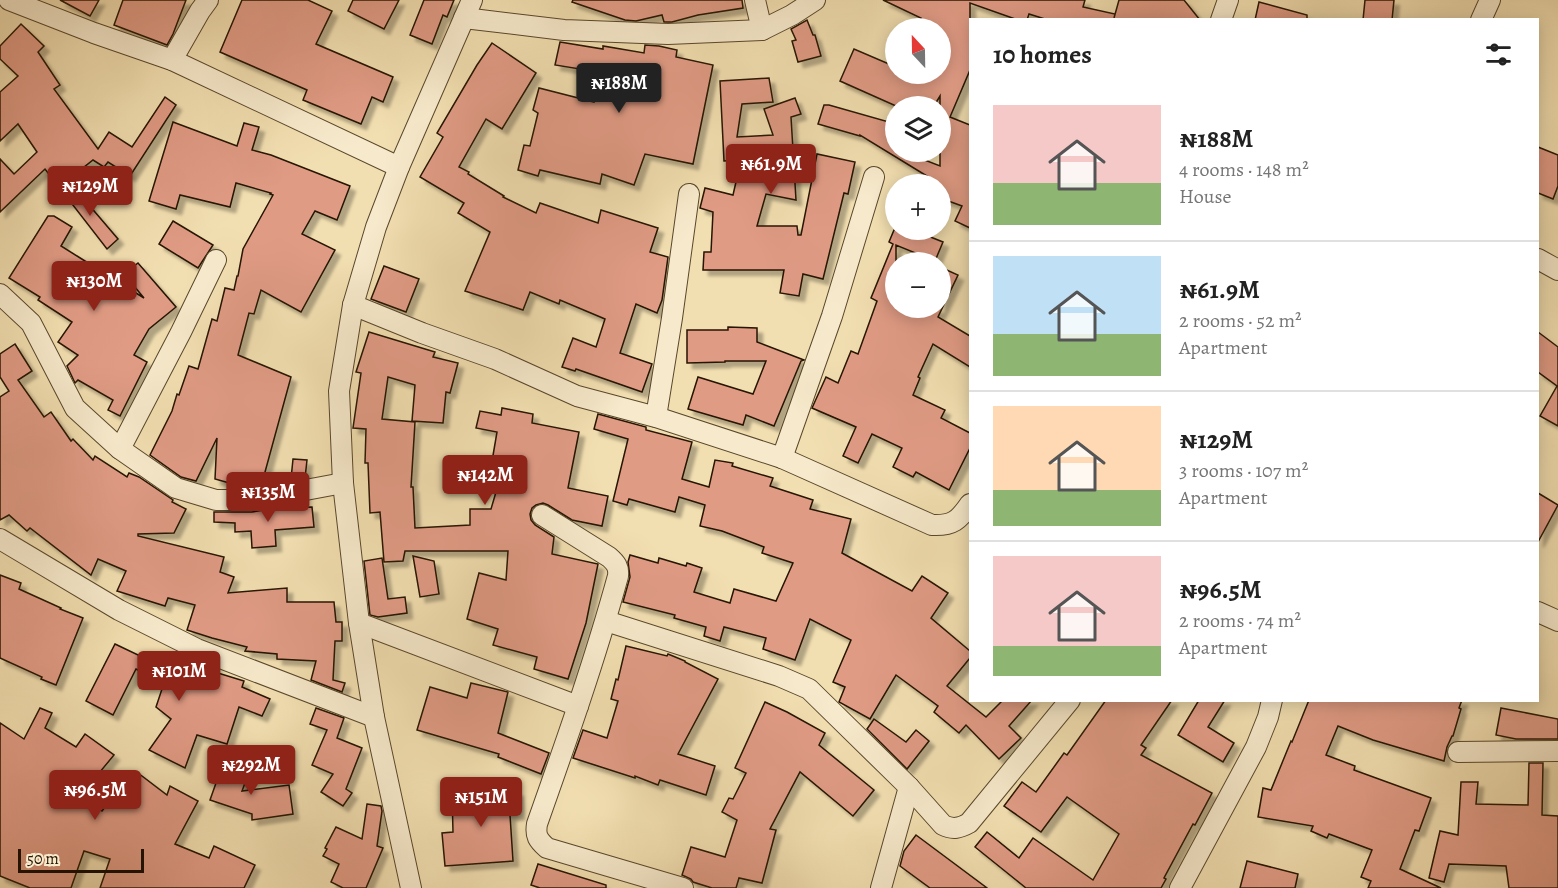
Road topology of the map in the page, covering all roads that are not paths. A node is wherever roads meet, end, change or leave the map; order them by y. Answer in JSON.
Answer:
{"nodes":[{"id":1,"x":9,"y":0,"type":"edge"},
{"id":2,"x":208,"y":0,"type":"edge"},
{"id":3,"x":472,"y":0,"type":"edge"},
{"id":4,"x":755,"y":0,"type":"edge"},
{"id":5,"x":815,"y":0,"type":"edge"},
{"id":6,"x":1228,"y":0,"type":"edge"},
{"id":7,"x":1490,"y":0,"type":"edge"},
{"id":8,"x":464,"y":18,"type":"junction"},
{"id":9,"x":1222,"y":18,"type":"edge"},
{"id":10,"x":1482,"y":18,"type":"edge"},
{"id":11,"x":762,"y":30,"type":"junction"},
{"id":12,"x":172,"y":60,"type":"junction"},
{"id":13,"x":399,"y":167,"type":"junction"},
{"id":14,"x":874,"y":177,"type":"dead end"},
{"id":15,"x":689,"y":194,"type":"dead end"},
{"id":16,"x":216,"y":260,"type":"dead end"},
{"id":17,"x":1539,"y":260,"type":"edge"},
{"id":18,"x":1558,"y":270,"type":"edge"},
{"id":19,"x":0,"y":294,"type":"edge"},
{"id":20,"x":353,"y":305,"type":"junction"},
{"id":21,"x":656,"y":417,"type":"junction"},
{"id":22,"x":120,"y":449,"type":"junction"},
{"id":23,"x":782,"y":458,"type":"junction"},
{"id":24,"x":343,"y":483,"type":"junction"},
{"id":25,"x":969,"y":505,"type":"edge"},
{"id":26,"x":542,"y":515,"type":"dead end"},
{"id":27,"x":0,"y":539,"type":"edge"},
{"id":28,"x":1539,"y":612,"type":"edge"},
{"id":29,"x":606,"y":621,"type":"junction"},
{"id":30,"x":1558,"y":621,"type":"edge"},
{"id":31,"x":359,"y":623,"type":"junction"},
{"id":32,"x":1068,"y":702,"type":"edge"},
{"id":33,"x":1272,"y":702,"type":"edge"},
{"id":34,"x":578,"y":706,"type":"junction"},
{"id":35,"x":374,"y":717,"type":"junction"},
{"id":36,"x":1558,"y":751,"type":"edge"},
{"id":37,"x":1458,"y":752,"type":"dead end"},
{"id":38,"x":909,"y":787,"type":"junction"},
{"id":39,"x":411,"y":888,"type":"edge"},
{"id":40,"x":683,"y":888,"type":"edge"},
{"id":41,"x":881,"y":888,"type":"edge"},
{"id":42,"x":1180,"y":888,"type":"edge"}],
"edges":[{"from":1,"to":12,"type":"street"},
{"from":2,"to":12,"type":"street"},
{"from":3,"to":8,"type":"street"},
{"from":4,"to":11,"type":"street"},
{"from":5,"to":11,"type":"street"},
{"from":6,"to":9,"type":"street"},
{"from":7,"to":10,"type":"street"},
{"from":8,"to":11,"type":"street"},
{"from":8,"to":13,"type":"street"},
{"from":12,"to":13,"type":"street"},
{"from":13,"to":20,"type":"street"},
{"from":14,"to":23,"type":"street"},
{"from":15,"to":21,"type":"street"},
{"from":16,"to":22,"type":"street"},
{"from":17,"to":18,"type":"street"},
{"from":19,"to":22,"type":"street"},
{"from":20,"to":21,"type":"street"},
{"from":20,"to":24,"type":"street"},
{"from":21,"to":23,"type":"street"},
{"from":22,"to":24,"type":"street"},
{"from":23,"to":25,"type":"street"},
{"from":24,"to":31,"type":"street"},
{"from":26,"to":29,"type":"street"},
{"from":27,"to":35,"type":"street"},
{"from":28,"to":30,"type":"street"},
{"from":29,"to":34,"type":"street"},
{"from":29,"to":38,"type":"street"},
{"from":31,"to":34,"type":"street"},
{"from":31,"to":35,"type":"street"},
{"from":32,"to":38,"type":"street"},
{"from":33,"to":42,"type":"street"},
{"from":34,"to":40,"type":"street"},
{"from":35,"to":39,"type":"street"},
{"from":36,"to":37,"type":"street"},
{"from":38,"to":41,"type":"street"}]}
